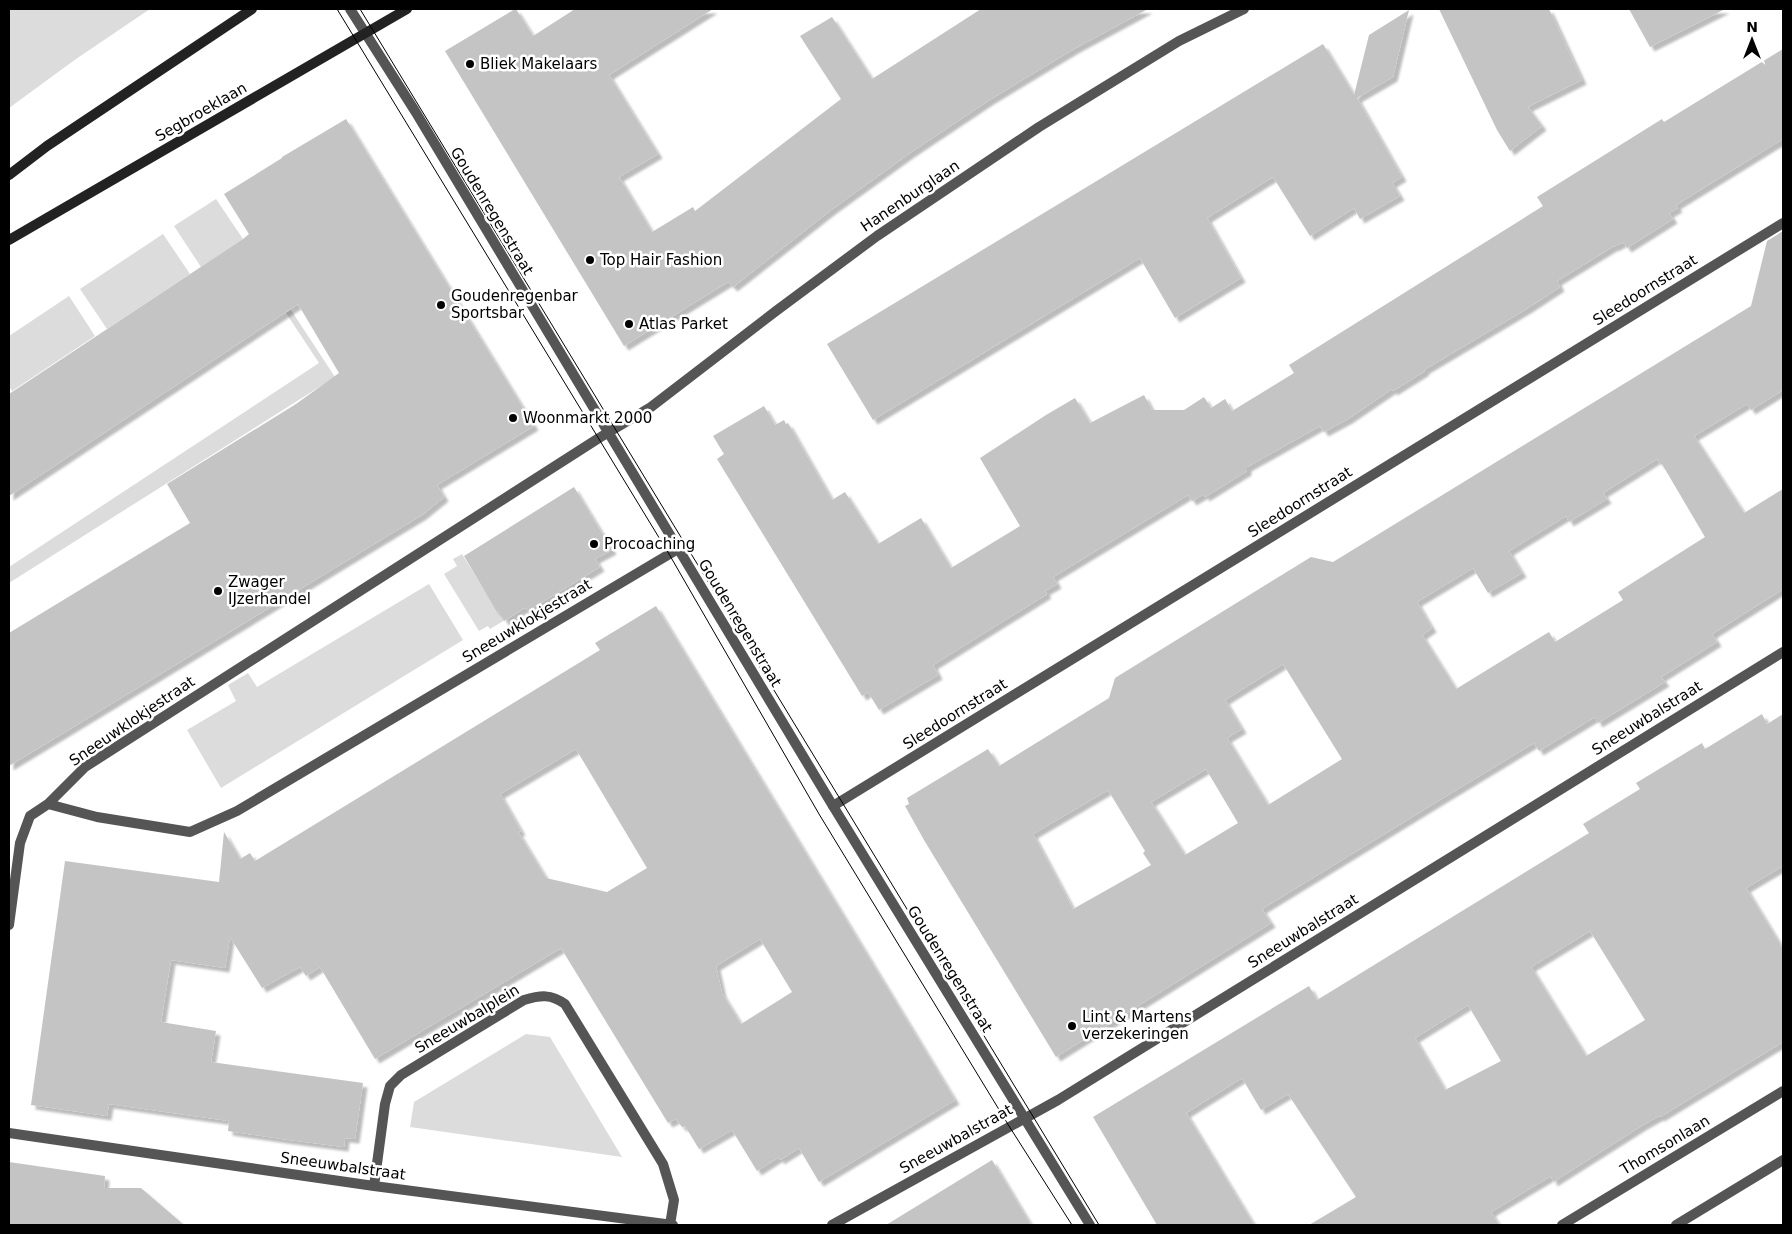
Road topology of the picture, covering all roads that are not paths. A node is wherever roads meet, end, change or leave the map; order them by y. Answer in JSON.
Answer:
{"nodes":[{"id":1,"x":252,"y":9,"type":"edge"},
{"id":2,"x":350,"y":9,"type":"edge"},
{"id":3,"x":407,"y":9,"type":"edge"},
{"id":4,"x":1244,"y":9,"type":"edge"},
{"id":5,"x":365,"y":33,"type":"junction"},
{"id":6,"x":9,"y":175,"type":"edge"},
{"id":7,"x":1783,"y":223,"type":"edge"},
{"id":8,"x":9,"y":240,"type":"edge"},
{"id":9,"x":608,"y":432,"type":"junction"},
{"id":10,"x":678,"y":549,"type":"junction"},
{"id":11,"x":1783,"y":652,"type":"edge"},
{"id":12,"x":48,"y":804,"type":"junction"},
{"id":13,"x":833,"y":806,"type":"junction"},
{"id":14,"x":9,"y":925,"type":"edge"},
{"id":15,"x":1783,"y":1091,"type":"edge"},
{"id":16,"x":1024,"y":1118,"type":"junction"},
{"id":17,"x":9,"y":1133,"type":"edge"},
{"id":18,"x":1783,"y":1160,"type":"edge"},
{"id":19,"x":374,"y":1186,"type":"junction"},
{"id":20,"x":672,"y":1225,"type":"edge"},
{"id":21,"x":832,"y":1225,"type":"edge"},
{"id":22,"x":1090,"y":1225,"type":"edge"},
{"id":23,"x":1562,"y":1225,"type":"edge"},
{"id":24,"x":1676,"y":1225,"type":"edge"}],
"edges":[{"from":1,"to":6,"type":"main road"},
{"from":2,"to":5,"type":"street","name":"Goudenregenstraat"},
{"from":3,"to":5,"type":"main road","name":"Segbroeklaan"},
{"from":4,"to":9,"type":"street","name":"Hanenburglaan"},
{"from":5,"to":8,"type":"main road","name":"Segbroeklaan"},
{"from":5,"to":9,"type":"street","name":"Goudenregenstraat"},
{"from":7,"to":13,"type":"street","name":"Sleedoornstraat"},
{"from":9,"to":10,"type":"street","name":"Goudenregenstraat"},
{"from":9,"to":12,"type":"street","name":"Sneeuwklokjestraat"},
{"from":10,"to":12,"type":"street","name":"Sneeuwklokjestraat"},
{"from":10,"to":13,"type":"street","name":"Goudenregenstraat"},
{"from":11,"to":16,"type":"street","name":"Sneeuwbalstraat"},
{"from":12,"to":14,"type":"street"},
{"from":13,"to":16,"type":"street","name":"Goudenregenstraat"},
{"from":15,"to":23,"type":"street","name":"Thomsonlaan"},
{"from":16,"to":21,"type":"street","name":"Sneeuwbalstraat"},
{"from":16,"to":22,"type":"street","name":"Goudenregenstraat"},
{"from":17,"to":19,"type":"street","name":"Sneeuwbalstraat"},
{"from":18,"to":24,"type":"street"},
{"from":19,"to":20,"type":"street","name":"Sneeuwbalstraat"},
{"from":19,"to":20,"type":"street","name":"Sneeuwbalplein"}]}
